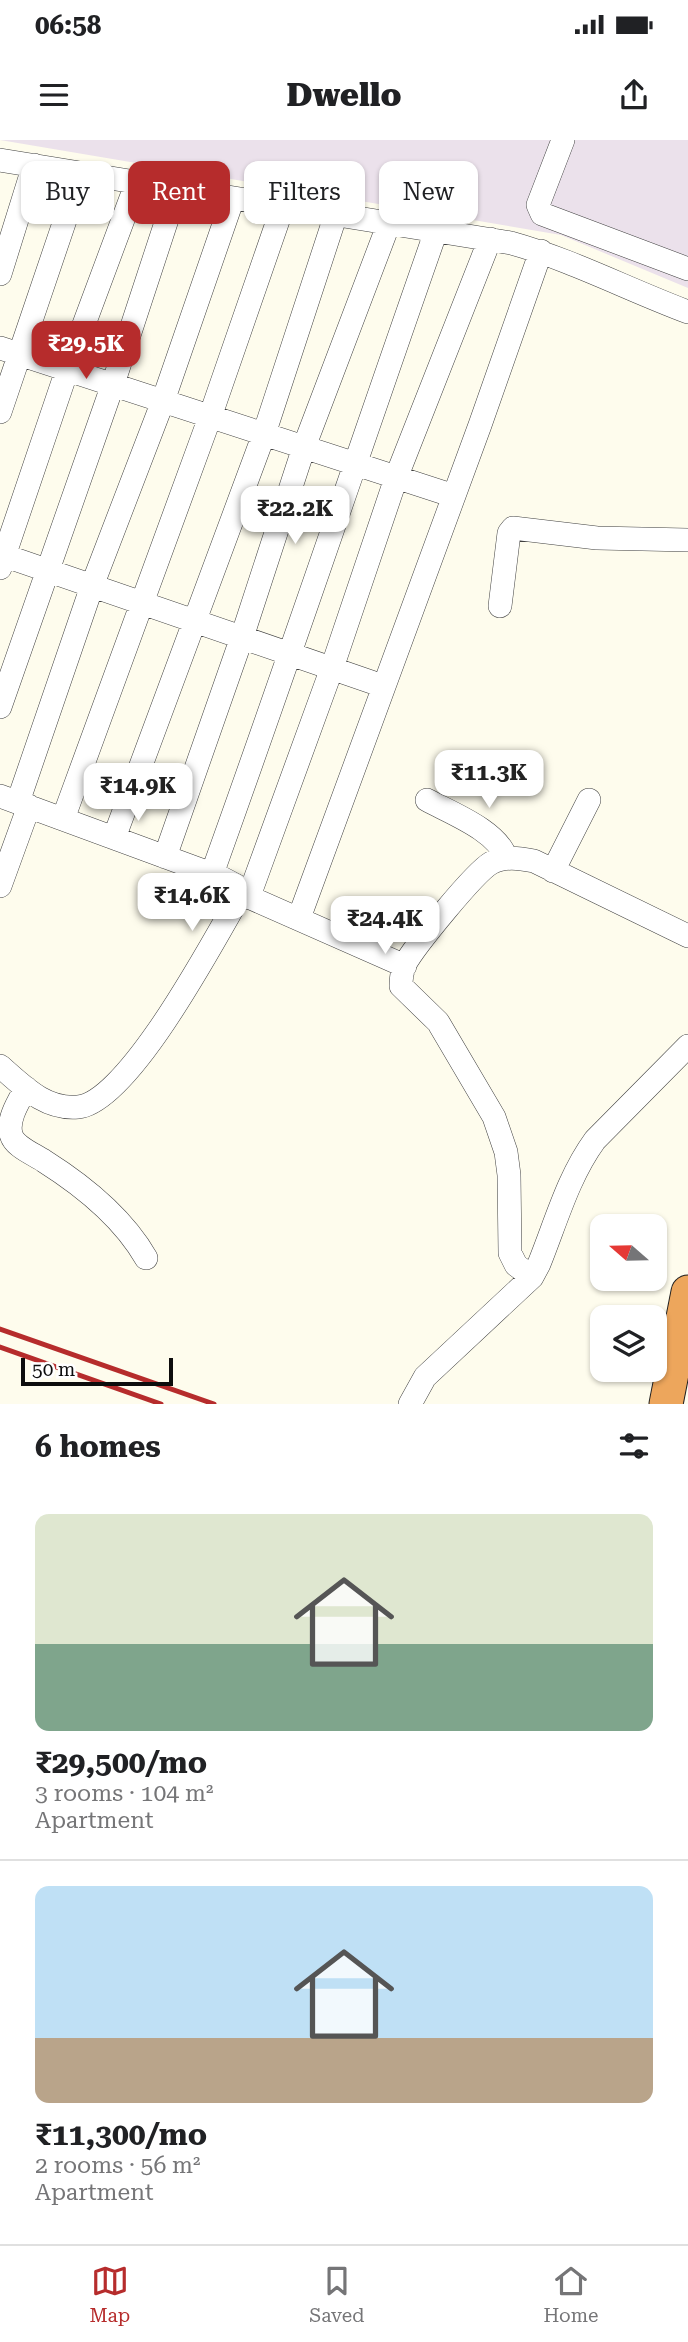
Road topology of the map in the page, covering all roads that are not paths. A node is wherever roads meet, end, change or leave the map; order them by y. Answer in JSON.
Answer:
{"nodes":[{"id":1,"x":563,"y":140,"type":"edge"},
{"id":2,"x":0,"y":160,"type":"edge"},
{"id":3,"x":21,"y":163,"type":"edge"},
{"id":4,"x":230,"y":198,"type":"edge"},
{"id":5,"x":233,"y":198,"type":"junction"},
{"id":6,"x":244,"y":200,"type":"edge"},
{"id":7,"x":128,"y":206,"type":"edge"},
{"id":8,"x":21,"y":207,"type":"edge"},
{"id":9,"x":61,"y":224,"type":"edge"},
{"id":10,"x":166,"y":224,"type":"edge"},
{"id":11,"x":277,"y":224,"type":"edge"},
{"id":12,"x":333,"y":224,"type":"edge"},
{"id":13,"x":389,"y":224,"type":"edge"},
{"id":14,"x":396,"y":224,"type":"edge"},
{"id":15,"x":436,"y":230,"type":"junction"},
{"id":16,"x":490,"y":239,"type":"junction"},
{"id":17,"x":541,"y":251,"type":"junction"},
{"id":18,"x":688,"y":269,"type":"edge"},
{"id":19,"x":0,"y":274,"type":"edge"},
{"id":20,"x":688,"y":313,"type":"edge"},
{"id":21,"x":10,"y":351,"type":"edge"},
{"id":22,"x":67,"y":370,"type":"junction"},
{"id":23,"x":113,"y":384,"type":"junction"},
{"id":24,"x":163,"y":401,"type":"junction"},
{"id":25,"x":0,"y":412,"type":"edge"},
{"id":26,"x":210,"y":417,"type":"junction"},
{"id":27,"x":264,"y":434,"type":"junction"},
{"id":28,"x":304,"y":447,"type":"junction"},
{"id":29,"x":354,"y":464,"type":"junction"},
{"id":30,"x":396,"y":478,"type":"junction"},
{"id":31,"x":454,"y":496,"type":"junction"},
{"id":32,"x":688,"y":540,"type":"edge"},
{"id":33,"x":1,"y":559,"type":"edge"},
{"id":34,"x":48,"y":570,"type":"junction"},
{"id":35,"x":92,"y":586,"type":"junction"},
{"id":36,"x":141,"y":602,"type":"junction"},
{"id":37,"x":500,"y":606,"type":"dead end"},
{"id":38,"x":194,"y":621,"type":"junction"},
{"id":39,"x":242,"y":637,"type":"junction"},
{"id":40,"x":291,"y":654,"type":"junction"},
{"id":41,"x":332,"y":668,"type":"junction"},
{"id":42,"x":383,"y":686,"type":"junction"},
{"id":43,"x":0,"y":707,"type":"edge"},
{"id":44,"x":427,"y":800,"type":"dead end"},
{"id":45,"x":589,"y":800,"type":"dead end"},
{"id":46,"x":16,"y":801,"type":"edge"},
{"id":47,"x":63,"y":819,"type":"junction"},
{"id":48,"x":114,"y":838,"type":"junction"},
{"id":49,"x":165,"y":856,"type":"junction"},
{"id":50,"x":506,"y":858,"type":"junction"},
{"id":51,"x":553,"y":871,"type":"junction"},
{"id":52,"x":212,"y":874,"type":"junction"},
{"id":53,"x":0,"y":886,"type":"edge"},
{"id":54,"x":246,"y":896,"type":"junction"},
{"id":55,"x":299,"y":918,"type":"junction"},
{"id":56,"x":688,"y":936,"type":"edge"},
{"id":57,"x":405,"y":965,"type":"junction"},
{"id":58,"x":688,"y":1046,"type":"edge"},
{"id":59,"x":0,"y":1066,"type":"edge"},
{"id":60,"x":26,"y":1088,"type":"junction"},
{"id":61,"x":146,"y":1258,"type":"dead end"},
{"id":62,"x":532,"y":1277,"type":"junction"},
{"id":63,"x":688,"y":1293,"type":"edge"},
{"id":64,"x":410,"y":1404,"type":"edge"},
{"id":65,"x":666,"y":1404,"type":"edge"}],
"edges":[{"from":1,"to":18,"type":"street"},
{"from":2,"to":3,"type":"street"},
{"from":4,"to":5,"type":"street"},
{"from":5,"to":6,"type":"street"},
{"from":5,"to":24,"type":"street"},
{"from":7,"to":22,"type":"street"},
{"from":8,"to":19,"type":"street"},
{"from":9,"to":21,"type":"street"},
{"from":10,"to":23,"type":"street"},
{"from":11,"to":26,"type":"street"},
{"from":12,"to":27,"type":"street"},
{"from":13,"to":28,"type":"street"},
{"from":14,"to":15,"type":"street"},
{"from":15,"to":16,"type":"street"},
{"from":15,"to":29,"type":"street"},
{"from":16,"to":17,"type":"street"},
{"from":16,"to":30,"type":"street"},
{"from":17,"to":20,"type":"street"},
{"from":17,"to":31,"type":"street"},
{"from":21,"to":22,"type":"street"},
{"from":21,"to":25,"type":"street"},
{"from":22,"to":23,"type":"street"},
{"from":22,"to":33,"type":"street"},
{"from":23,"to":24,"type":"street"},
{"from":23,"to":34,"type":"street"},
{"from":24,"to":26,"type":"street"},
{"from":24,"to":35,"type":"street"},
{"from":26,"to":27,"type":"street"},
{"from":26,"to":36,"type":"street"},
{"from":27,"to":28,"type":"street"},
{"from":27,"to":38,"type":"street"},
{"from":28,"to":29,"type":"street"},
{"from":28,"to":39,"type":"street"},
{"from":29,"to":30,"type":"street"},
{"from":29,"to":40,"type":"street"},
{"from":30,"to":31,"type":"street"},
{"from":30,"to":41,"type":"street"},
{"from":31,"to":42,"type":"street"},
{"from":32,"to":37,"type":"street"},
{"from":33,"to":34,"type":"street"},
{"from":34,"to":35,"type":"street"},
{"from":34,"to":43,"type":"street"},
{"from":35,"to":36,"type":"street"},
{"from":35,"to":46,"type":"street"},
{"from":36,"to":38,"type":"street"},
{"from":36,"to":47,"type":"street"},
{"from":38,"to":39,"type":"street"},
{"from":38,"to":48,"type":"street"},
{"from":39,"to":40,"type":"street"},
{"from":39,"to":49,"type":"street"},
{"from":40,"to":41,"type":"street"},
{"from":40,"to":52,"type":"street"},
{"from":41,"to":42,"type":"street"},
{"from":41,"to":54,"type":"street"},
{"from":42,"to":55,"type":"street"},
{"from":44,"to":50,"type":"street"},
{"from":45,"to":51,"type":"street"},
{"from":46,"to":47,"type":"street"},
{"from":46,"to":53,"type":"street"},
{"from":47,"to":48,"type":"street"},
{"from":48,"to":49,"type":"street"},
{"from":49,"to":52,"type":"street"},
{"from":50,"to":51,"type":"street"},
{"from":50,"to":57,"type":"street"},
{"from":51,"to":56,"type":"street"},
{"from":52,"to":54,"type":"street"},
{"from":54,"to":55,"type":"street"},
{"from":54,"to":60,"type":"street"},
{"from":55,"to":57,"type":"street"},
{"from":57,"to":62,"type":"street"},
{"from":58,"to":62,"type":"street"},
{"from":59,"to":60,"type":"street"},
{"from":60,"to":61,"type":"street"},
{"from":62,"to":64,"type":"street"},
{"from":63,"to":65,"type":"highway"}]}
